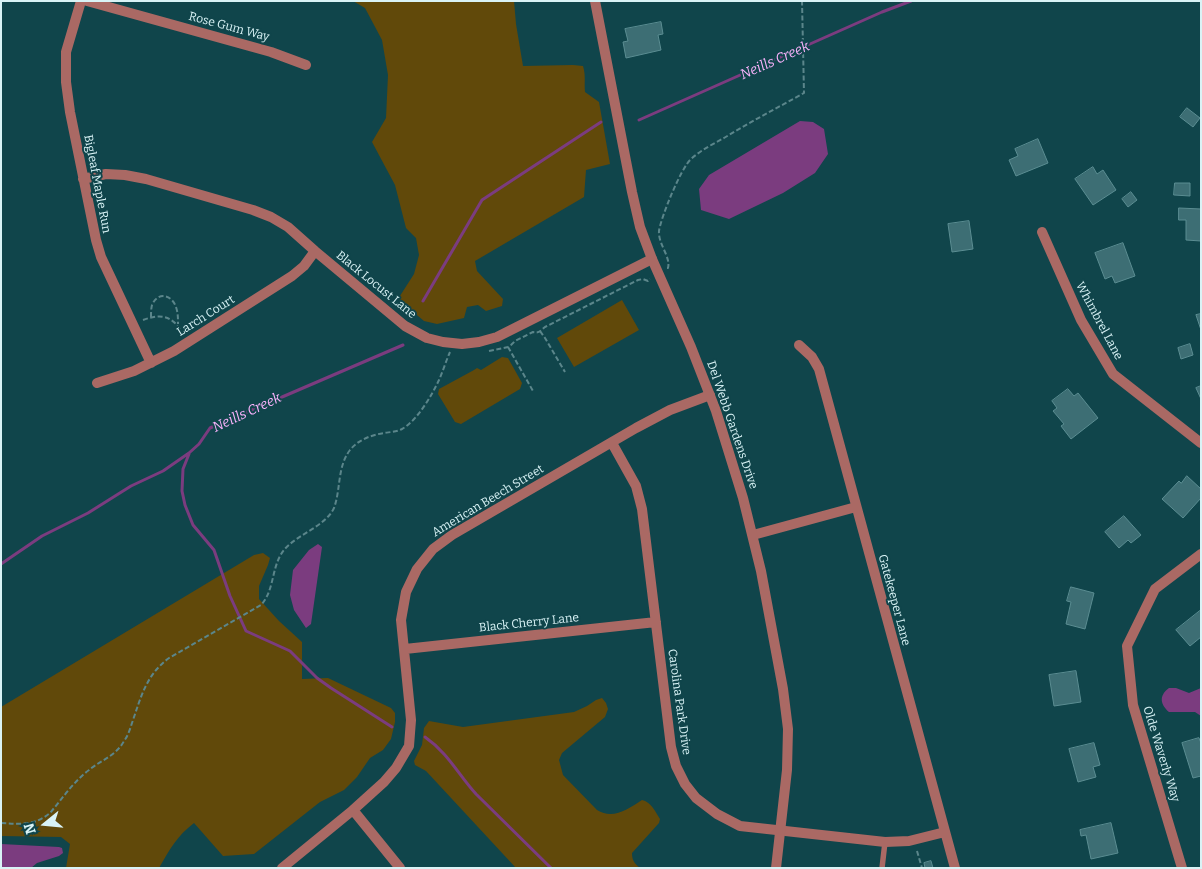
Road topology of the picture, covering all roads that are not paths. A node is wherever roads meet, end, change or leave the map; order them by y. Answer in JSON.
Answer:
{"nodes":[{"id":1,"x":81,"y":1,"type":"edge"},
{"id":2,"x":87,"y":1,"type":"edge"},
{"id":3,"x":595,"y":1,"type":"edge"},
{"id":4,"x":306,"y":65,"type":"dead end"},
{"id":5,"x":84,"y":178,"type":"junction"},
{"id":6,"x":1042,"y":232,"type":"dead end"},
{"id":7,"x":315,"y":251,"type":"junction"},
{"id":8,"x":652,"y":259,"type":"junction"},
{"id":9,"x":798,"y":345,"type":"dead end"},
{"id":10,"x":151,"y":363,"type":"junction"},
{"id":11,"x":97,"y":384,"type":"dead end"},
{"id":12,"x":710,"y":395,"type":"junction"},
{"id":13,"x":612,"y":443,"type":"junction"},
{"id":14,"x":1201,"y":443,"type":"edge"},
{"id":15,"x":856,"y":507,"type":"junction"},
{"id":16,"x":753,"y":535,"type":"junction"},
{"id":17,"x":1201,"y":554,"type":"edge"},
{"id":18,"x":656,"y":622,"type":"junction"},
{"id":19,"x":405,"y":649,"type":"junction"},
{"id":20,"x":353,"y":810,"type":"junction"},
{"id":21,"x":780,"y":831,"type":"junction"},
{"id":22,"x":945,"y":832,"type":"junction"},
{"id":23,"x":885,"y":842,"type":"junction"},
{"id":24,"x":282,"y":868,"type":"edge"},
{"id":25,"x":400,"y":868,"type":"edge"},
{"id":26,"x":776,"y":868,"type":"edge"},
{"id":27,"x":882,"y":868,"type":"edge"},
{"id":28,"x":954,"y":868,"type":"edge"},
{"id":29,"x":1182,"y":868,"type":"edge"}],
"edges":[{"from":1,"to":5,"type":"street","name":"Bigleaf Maple Run"},
{"from":2,"to":4,"type":"street","name":"Rose Gum Way"},
{"from":3,"to":8,"type":"street","name":"Del Webb Gardens Drive"},
{"from":5,"to":7,"type":"street","name":"Black Locust Lane"},
{"from":5,"to":10,"type":"street","name":"Bigleaf Maple Run"},
{"from":6,"to":14,"type":"street","name":"Whimbrel Lane"},
{"from":7,"to":8,"type":"street","name":"Black Locust Lane"},
{"from":7,"to":10,"type":"street","name":"Larch Court"},
{"from":8,"to":12,"type":"street","name":"Del Webb Gardens Drive"},
{"from":9,"to":15,"type":"street","name":"Gatekeeper Lane"},
{"from":10,"to":11,"type":"street","name":"Larch Court"},
{"from":12,"to":13,"type":"street","name":"American Beech Street"},
{"from":12,"to":16,"type":"street","name":"Del Webb Gardens Drive"},
{"from":13,"to":18,"type":"street","name":"Carolina Park Drive"},
{"from":13,"to":19,"type":"street","name":"American Beech Street"},
{"from":15,"to":16,"type":"street"},
{"from":15,"to":22,"type":"street","name":"Gatekeeper Lane"},
{"from":16,"to":21,"type":"street","name":"Del Webb Gardens Drive"},
{"from":17,"to":29,"type":"street","name":"Olde Waverly Way"},
{"from":18,"to":19,"type":"street","name":"Black Cherry Lane"},
{"from":18,"to":21,"type":"street","name":"Carolina Park Drive"},
{"from":19,"to":20,"type":"street","name":"American Beech Street"},
{"from":20,"to":24,"type":"street","name":"American Beech Street"},
{"from":20,"to":25,"type":"street"},
{"from":21,"to":23,"type":"street","name":"Carolina Park Drive"},
{"from":21,"to":26,"type":"street","name":"Del Webb Gardens Drive"},
{"from":22,"to":23,"type":"street","name":"Carolina Park Drive"},
{"from":22,"to":28,"type":"street","name":"Gatekeeper Lane"},
{"from":23,"to":27,"type":"lane"}]}
